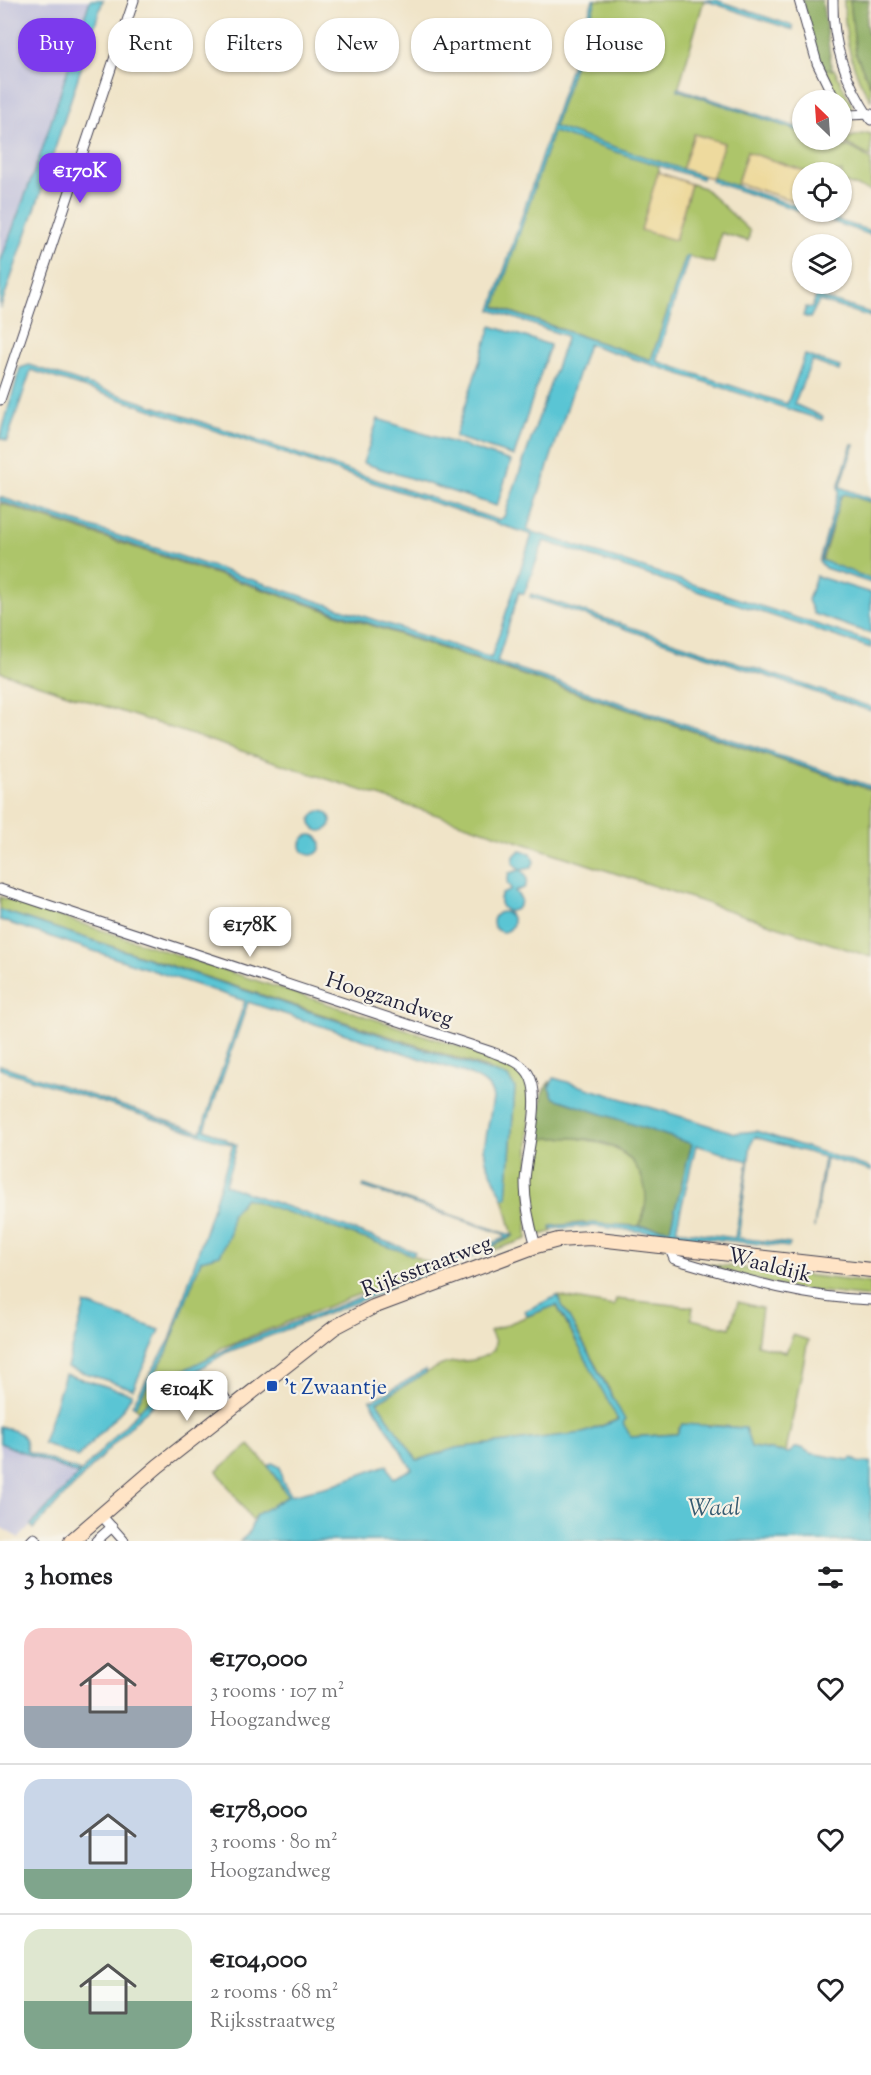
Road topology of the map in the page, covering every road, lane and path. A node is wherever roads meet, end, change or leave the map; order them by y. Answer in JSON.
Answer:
{"nodes":[{"id":1,"x":134,"y":0,"type":"edge"},
{"id":2,"x":799,"y":0,"type":"edge"},
{"id":3,"x":833,"y":0,"type":"edge"},
{"id":4,"x":830,"y":90,"type":"edge"},
{"id":5,"x":852,"y":115,"type":"edge"},
{"id":6,"x":870,"y":116,"type":"edge"},
{"id":7,"x":0,"y":400,"type":"edge"},
{"id":8,"x":0,"y":889,"type":"edge"},
{"id":9,"x":536,"y":1246,"type":"junction"},
{"id":10,"x":669,"y":1247,"type":"junction"},
{"id":11,"x":871,"y":1270,"type":"edge"},
{"id":12,"x":871,"y":1300,"type":"edge"},
{"id":13,"x":222,"y":1394,"type":"dead end"},
{"id":14,"x":231,"y":1407,"type":"junction"},
{"id":15,"x":101,"y":1515,"type":"junction"},
{"id":16,"x":112,"y":1527,"type":"junction"},
{"id":17,"x":71,"y":1541,"type":"edge"},
{"id":18,"x":96,"y":1541,"type":"edge"},
{"id":19,"x":124,"y":1541,"type":"edge"}],
"edges":[{"from":1,"to":7,"type":"street"},
{"from":2,"to":4,"type":"street"},
{"from":3,"to":6,"type":"street"},
{"from":5,"to":6,"type":"street"},
{"from":8,"to":9,"type":"street","name":"Hoogzandweg"},
{"from":9,"to":10,"type":"street","name":"Rijksstraatweg"},
{"from":9,"to":14,"type":"street","name":"Rijksstraatweg"},
{"from":10,"to":11,"type":"street","name":"Rijksstraatweg"},
{"from":10,"to":12,"type":"street","name":"Waaldijk"},
{"from":13,"to":14,"type":"street"},
{"from":14,"to":15,"type":"street","name":"Rijksstraatweg"},
{"from":15,"to":16,"type":"street"},
{"from":15,"to":17,"type":"street","name":"Rijksstraatweg"},
{"from":16,"to":18,"type":"street"},
{"from":16,"to":19,"type":"street"}]}
